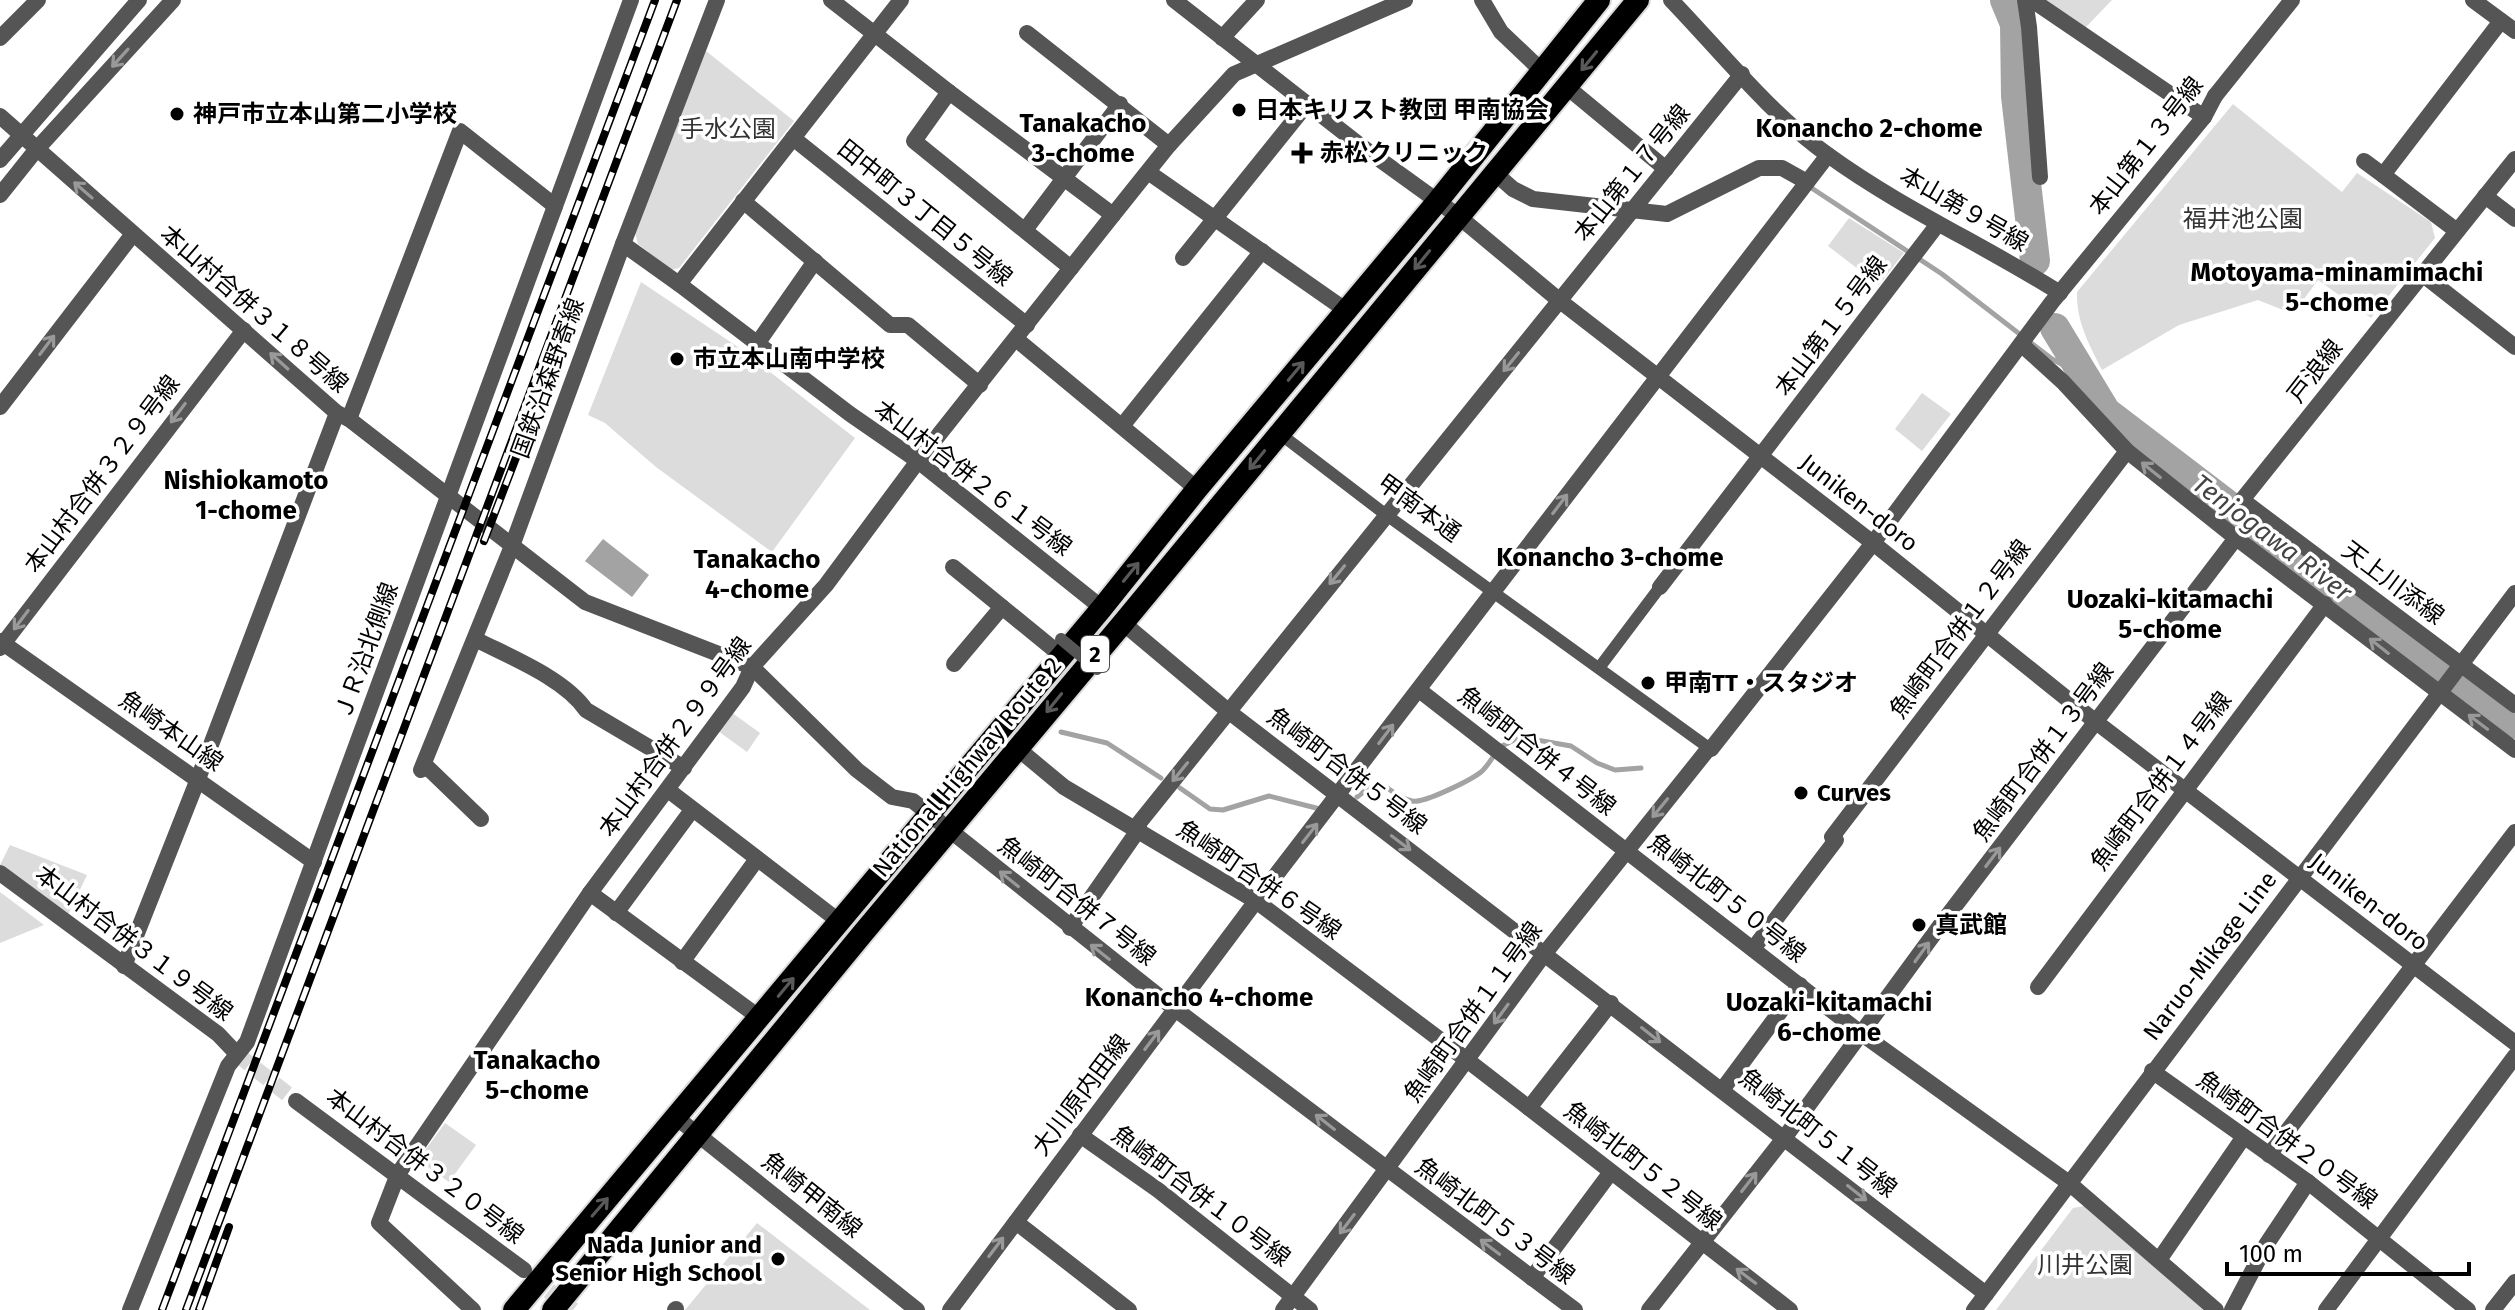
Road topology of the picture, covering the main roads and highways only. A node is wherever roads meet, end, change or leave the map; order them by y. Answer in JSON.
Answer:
{"nodes":[{"id":1,"x":1599,"y":0,"type":"edge"},
{"id":2,"x":1638,"y":0,"type":"edge"},
{"id":3,"x":514,"y":1310,"type":"edge"},
{"id":4,"x":553,"y":1310,"type":"edge"}],
"edges":[{"from":3,"to":1,"type":"highway","name":"National Highway Route 2","number":"2","one_way":true},
{"from":2,"to":4,"type":"highway","name":"National Highway Route 2","number":"2","one_way":true}]}
